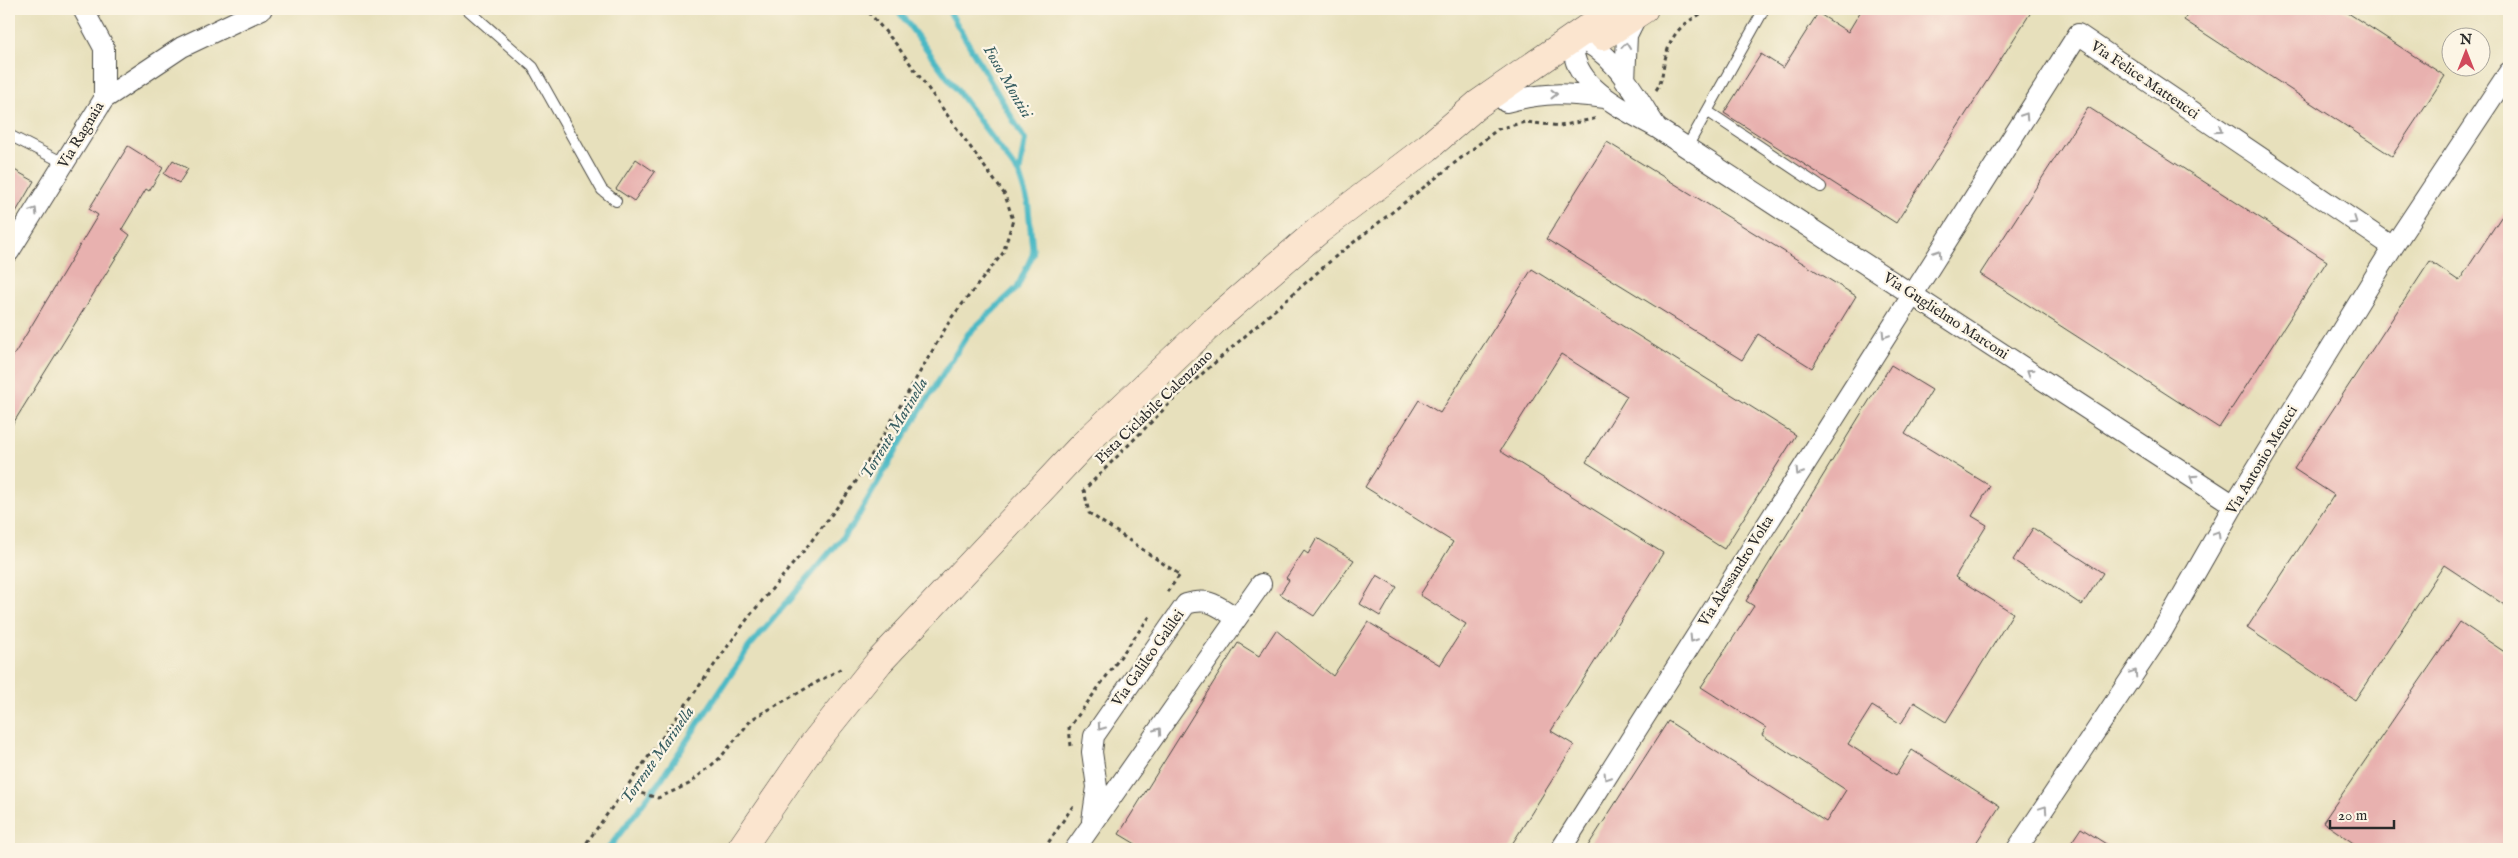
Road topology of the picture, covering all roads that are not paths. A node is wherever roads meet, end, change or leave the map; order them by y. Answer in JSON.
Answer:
{"nodes":[{"id":1,"x":83,"y":9,"type":"edge"},
{"id":2,"x":262,"y":9,"type":"edge"},
{"id":3,"x":467,"y":9,"type":"edge"},
{"id":4,"x":1633,"y":10,"type":"edge"},
{"id":5,"x":1762,"y":13,"type":"dead end"},
{"id":6,"x":1580,"y":46,"type":"junction"},
{"id":7,"x":2509,"y":72,"type":"edge"},
{"id":8,"x":1625,"y":81,"type":"junction"},
{"id":9,"x":104,"y":98,"type":"junction"},
{"id":10,"x":1506,"y":102,"type":"junction"},
{"id":11,"x":1606,"y":107,"type":"junction"},
{"id":12,"x":1707,"y":112,"type":"junction"},
{"id":13,"x":1657,"y":128,"type":"junction"},
{"id":14,"x":9,"y":135,"type":"edge"},
{"id":15,"x":1687,"y":147,"type":"junction"},
{"id":16,"x":1427,"y":148,"type":"junction"},
{"id":17,"x":64,"y":163,"type":"junction"},
{"id":18,"x":1821,"y":187,"type":"dead end"},
{"id":19,"x":616,"y":201,"type":"dead end"},
{"id":20,"x":2393,"y":247,"type":"junction"},
{"id":21,"x":9,"y":252,"type":"edge"},
{"id":22,"x":1911,"y":294,"type":"junction"},
{"id":23,"x":2234,"y":505,"type":"junction"},
{"id":24,"x":1261,"y":584,"type":"dead end"},
{"id":25,"x":1237,"y":618,"type":"junction"},
{"id":26,"x":1094,"y":764,"type":"junction"},
{"id":27,"x":1130,"y":772,"type":"junction"},
{"id":28,"x":1090,"y":828,"type":"junction"},
{"id":29,"x":742,"y":849,"type":"edge"},
{"id":30,"x":1075,"y":849,"type":"edge"},
{"id":31,"x":1561,"y":849,"type":"edge"},
{"id":32,"x":2017,"y":849,"type":"edge"}],
"edges":[{"from":1,"to":9,"type":"street","name":"Via Ragnaia"},
{"from":2,"to":9,"type":"street"},
{"from":3,"to":19,"type":"lane"},
{"from":4,"to":6,"type":"main road"},
{"from":8,"to":4,"type":"street","one_way":true},
{"from":5,"to":12,"type":"lane"},
{"from":6,"to":8,"type":"street","name":"Via Guglielmo Marconi"},
{"from":6,"to":10,"type":"main road"},
{"from":6,"to":11,"type":"street","name":"Via Guglielmo Marconi"},
{"from":6,"to":16,"type":"main road"},
{"from":7,"to":20,"type":"street","name":"Via Antonio Meucci"},
{"from":8,"to":13,"type":"street","name":"Via Guglielmo Marconi"},
{"from":9,"to":17,"type":"street","name":"Via Ragnaia"},
{"from":10,"to":11,"type":"street","name":"Via Guglielmo Marconi","one_way":true},
{"from":10,"to":16,"type":"main road"},
{"from":11,"to":13,"type":"street","name":"Via Guglielmo Marconi"},
{"from":12,"to":15,"type":"lane"},
{"from":12,"to":18,"type":"lane"},
{"from":13,"to":15,"type":"street","name":"Via Guglielmo Marconi"},
{"from":14,"to":17,"type":"lane"},
{"from":15,"to":22,"type":"street","name":"Via Guglielmo Marconi"},
{"from":16,"to":29,"type":"main road"},
{"from":21,"to":17,"type":"street","name":"Via Ragnaia","one_way":true},
{"from":22,"to":20,"type":"street","name":"Via Felice Matteucci","one_way":true},
{"from":20,"to":23,"type":"street","name":"Via Antonio Meucci"},
{"from":23,"to":22,"type":"street","name":"Via Guglielmo Marconi","one_way":true},
{"from":22,"to":31,"type":"street","name":"Via Alessandro Volta","one_way":true},
{"from":32,"to":23,"type":"street","name":"Via Antonio Meucci","one_way":true},
{"from":24,"to":25,"type":"street","name":"Via Galileo Galilei"},
{"from":25,"to":26,"type":"street","name":"Via Galileo Galilei","one_way":true},
{"from":27,"to":25,"type":"street","name":"Via Galileo Galilei","one_way":true},
{"from":26,"to":27,"type":"street"},
{"from":26,"to":28,"type":"street","name":"Via Galileo Galilei"},
{"from":27,"to":28,"type":"street","name":"Via Galileo Galilei"},
{"from":28,"to":30,"type":"street","name":"Via Galileo Galilei"}]}
